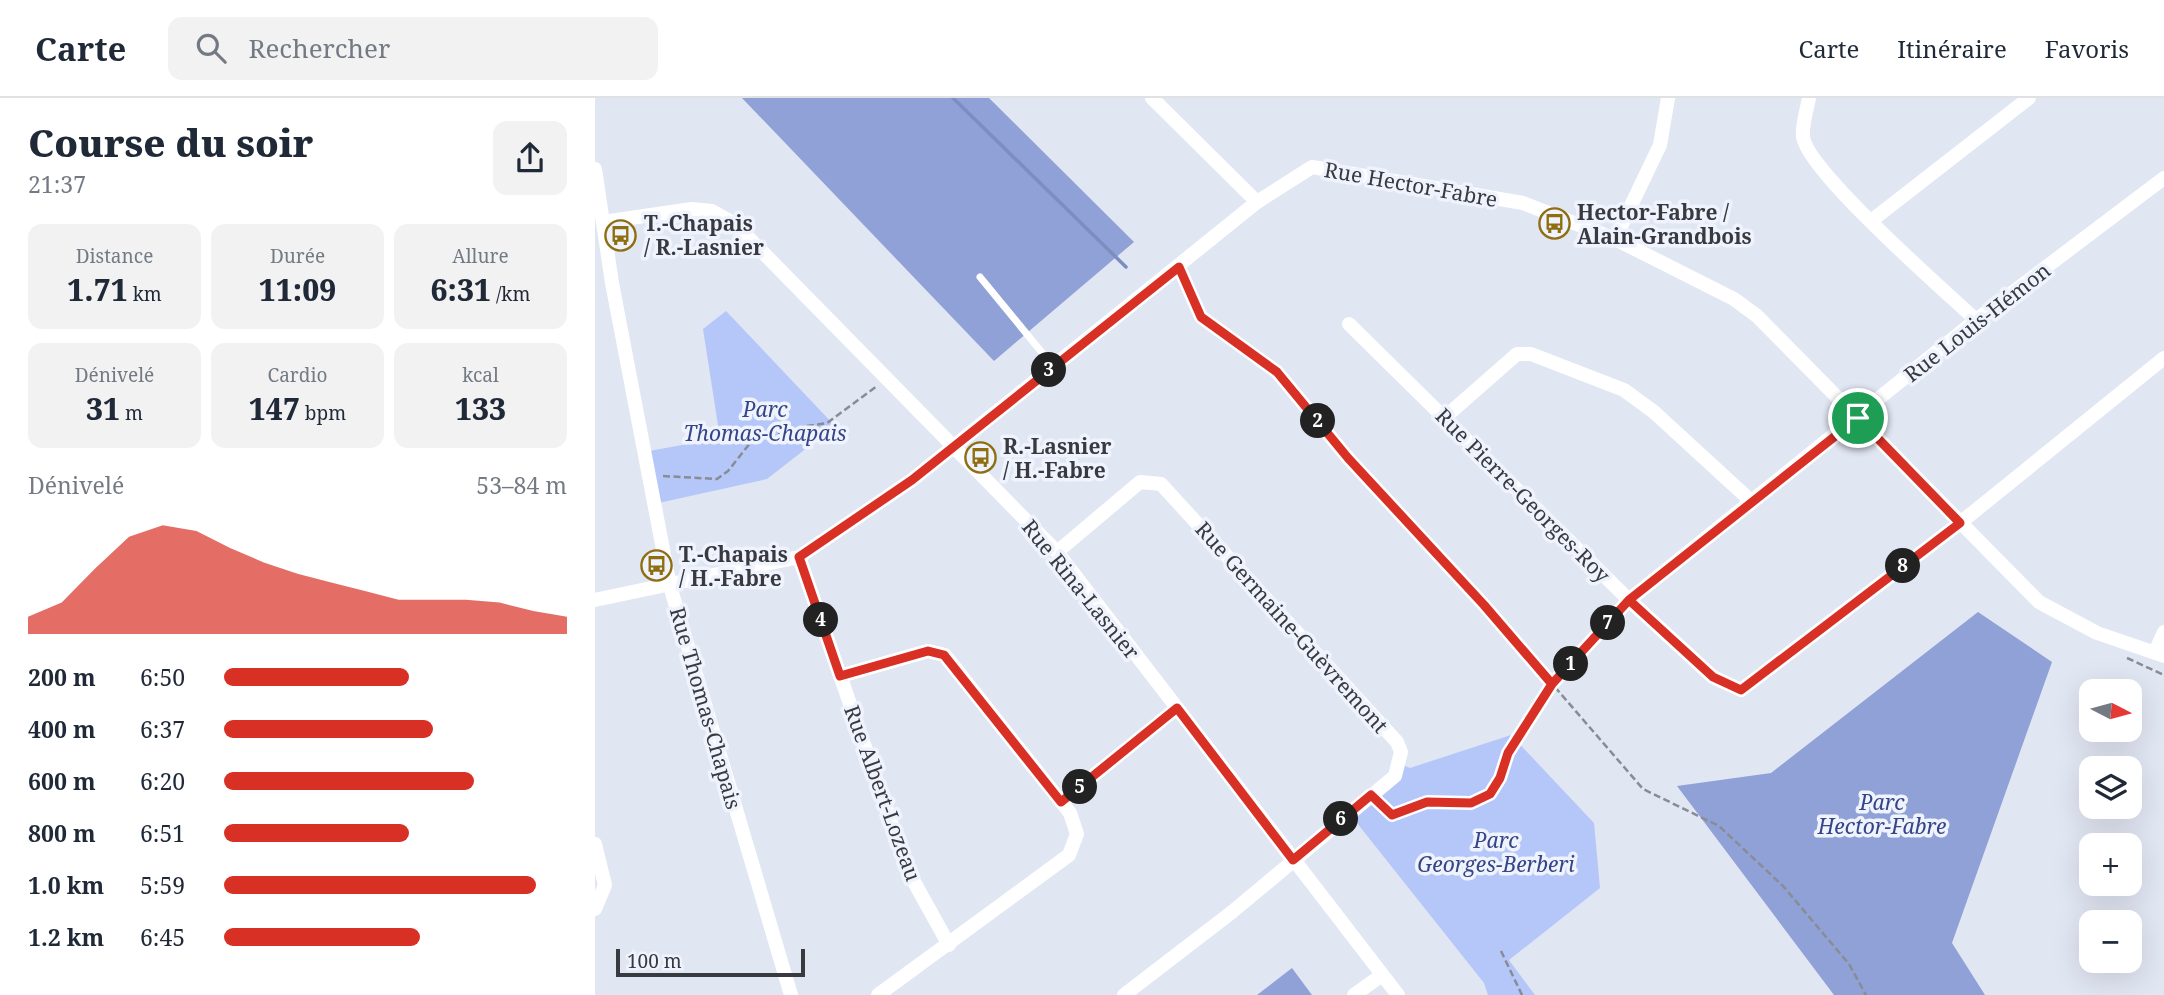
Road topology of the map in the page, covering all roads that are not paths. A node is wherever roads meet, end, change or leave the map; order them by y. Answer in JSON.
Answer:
{"nodes":[{"id":1,"x":1153,"y":98,"type":"edge"},
{"id":2,"x":1668,"y":98,"type":"edge"},
{"id":3,"x":1809,"y":98,"type":"edge"},
{"id":4,"x":2029,"y":98,"type":"edge"},
{"id":5,"x":595,"y":169,"type":"edge"},
{"id":6,"x":2164,"y":178,"type":"edge"},
{"id":7,"x":1257,"y":202,"type":"junction"},
{"id":8,"x":603,"y":222,"type":"junction"},
{"id":9,"x":1871,"y":222,"type":"junction"},
{"id":10,"x":1615,"y":239,"type":"junction"},
{"id":11,"x":980,"y":277,"type":"dead end"},
{"id":12,"x":1976,"y":320,"type":"junction"},
{"id":13,"x":1349,"y":324,"type":"dead end"},
{"id":14,"x":2164,"y":358,"type":"edge"},
{"id":15,"x":1053,"y":366,"type":"junction"},
{"id":16,"x":1444,"y":418,"type":"junction"},
{"id":17,"x":1858,"y":418,"type":"junction"},
{"id":18,"x":953,"y":447,"type":"junction"},
{"id":19,"x":1751,"y":501,"type":"junction"},
{"id":20,"x":1960,"y":523,"type":"junction"},
{"id":21,"x":1056,"y":552,"type":"junction"},
{"id":22,"x":799,"y":557,"type":"junction"},
{"id":23,"x":670,"y":586,"type":"junction"},
{"id":24,"x":595,"y":600,"type":"edge"},
{"id":25,"x":1629,"y":600,"type":"junction"},
{"id":26,"x":2164,"y":632,"type":"edge"},
{"id":27,"x":2160,"y":654,"type":"edge"},
{"id":28,"x":840,"y":676,"type":"junction"},
{"id":29,"x":595,"y":844,"type":"edge"},
{"id":30,"x":1293,"y":860,"type":"junction"},
{"id":31,"x":595,"y":909,"type":"edge"},
{"id":32,"x":950,"y":945,"type":"junction"},
{"id":33,"x":1382,"y":975,"type":"junction"},
{"id":34,"x":791,"y":995,"type":"edge"},
{"id":35,"x":878,"y":995,"type":"edge"},
{"id":36,"x":1125,"y":995,"type":"edge"},
{"id":37,"x":1354,"y":995,"type":"edge"},
{"id":38,"x":1398,"y":995,"type":"edge"}],
"edges":[{"from":1,"to":7,"type":"street"},
{"from":2,"to":10,"type":"street"},
{"from":3,"to":9,"type":"street"},
{"from":4,"to":9,"type":"street"},
{"from":5,"to":8,"type":"street","name":"Rue Thomas-Chapais"},
{"from":6,"to":12,"type":"street","name":"Rue Louis-Hémon"},
{"from":7,"to":10,"type":"street","name":"Rue Hector-Fabre"},
{"from":7,"to":15,"type":"street","name":"Rue Hector-Fabre"},
{"from":8,"to":18,"type":"street","name":"Rue Rina-Lasnier"},
{"from":8,"to":23,"type":"street","name":"Rue Thomas-Chapais"},
{"from":9,"to":12,"type":"street"},
{"from":10,"to":17,"type":"street","name":"Rue Hector-Fabre"},
{"from":11,"to":15,"type":"lane"},
{"from":12,"to":17,"type":"street","name":"Rue Louis-Hémon"},
{"from":13,"to":16,"type":"street","name":"Rue Pierre-Georges-Roy"},
{"from":14,"to":20,"type":"street","name":"Rue Pierre-Georges-Roy"},
{"from":15,"to":18,"type":"street","name":"Rue Hector-Fabre"},
{"from":16,"to":19,"type":"street"},
{"from":16,"to":25,"type":"street","name":"Rue Pierre-Georges-Roy"},
{"from":17,"to":19,"type":"street","name":"Rue Louis-Hémon"},
{"from":17,"to":20,"type":"street","name":"Rue Hector-Fabre"},
{"from":18,"to":21,"type":"street","name":"Rue Rina-Lasnier"},
{"from":18,"to":22,"type":"street","name":"Rue Hector-Fabre"},
{"from":19,"to":25,"type":"street","name":"Rue Louis-Hémon"},
{"from":20,"to":25,"type":"street","name":"Rue Pierre-Georges-Roy"},
{"from":20,"to":27,"type":"street","name":"Rue Hector-Fabre"},
{"from":21,"to":30,"type":"street","name":"Rue Rina-Lasnier"},
{"from":21,"to":30,"type":"street","name":"Rue Germaine-Guèvremont"},
{"from":22,"to":23,"type":"street","name":"Rue Hector-Fabre"},
{"from":22,"to":28,"type":"street","name":"Rue Albert-Lozeau"},
{"from":23,"to":24,"type":"street","name":"Rue Hector-Fabre"},
{"from":23,"to":34,"type":"street","name":"Rue Thomas-Chapais"},
{"from":26,"to":27,"type":"street"},
{"from":28,"to":32,"type":"street","name":"Rue Albert-Lozeau"},
{"from":28,"to":32,"type":"street"},
{"from":29,"to":31,"type":"street"},
{"from":30,"to":33,"type":"street","name":"Rue Rina-Lasnier"},
{"from":30,"to":36,"type":"street","name":"Rue Germaine-Guèvremont"},
{"from":32,"to":35,"type":"street"},
{"from":33,"to":37,"type":"street"},
{"from":33,"to":38,"type":"street","name":"Rue Rina-Lasnier"}]}
